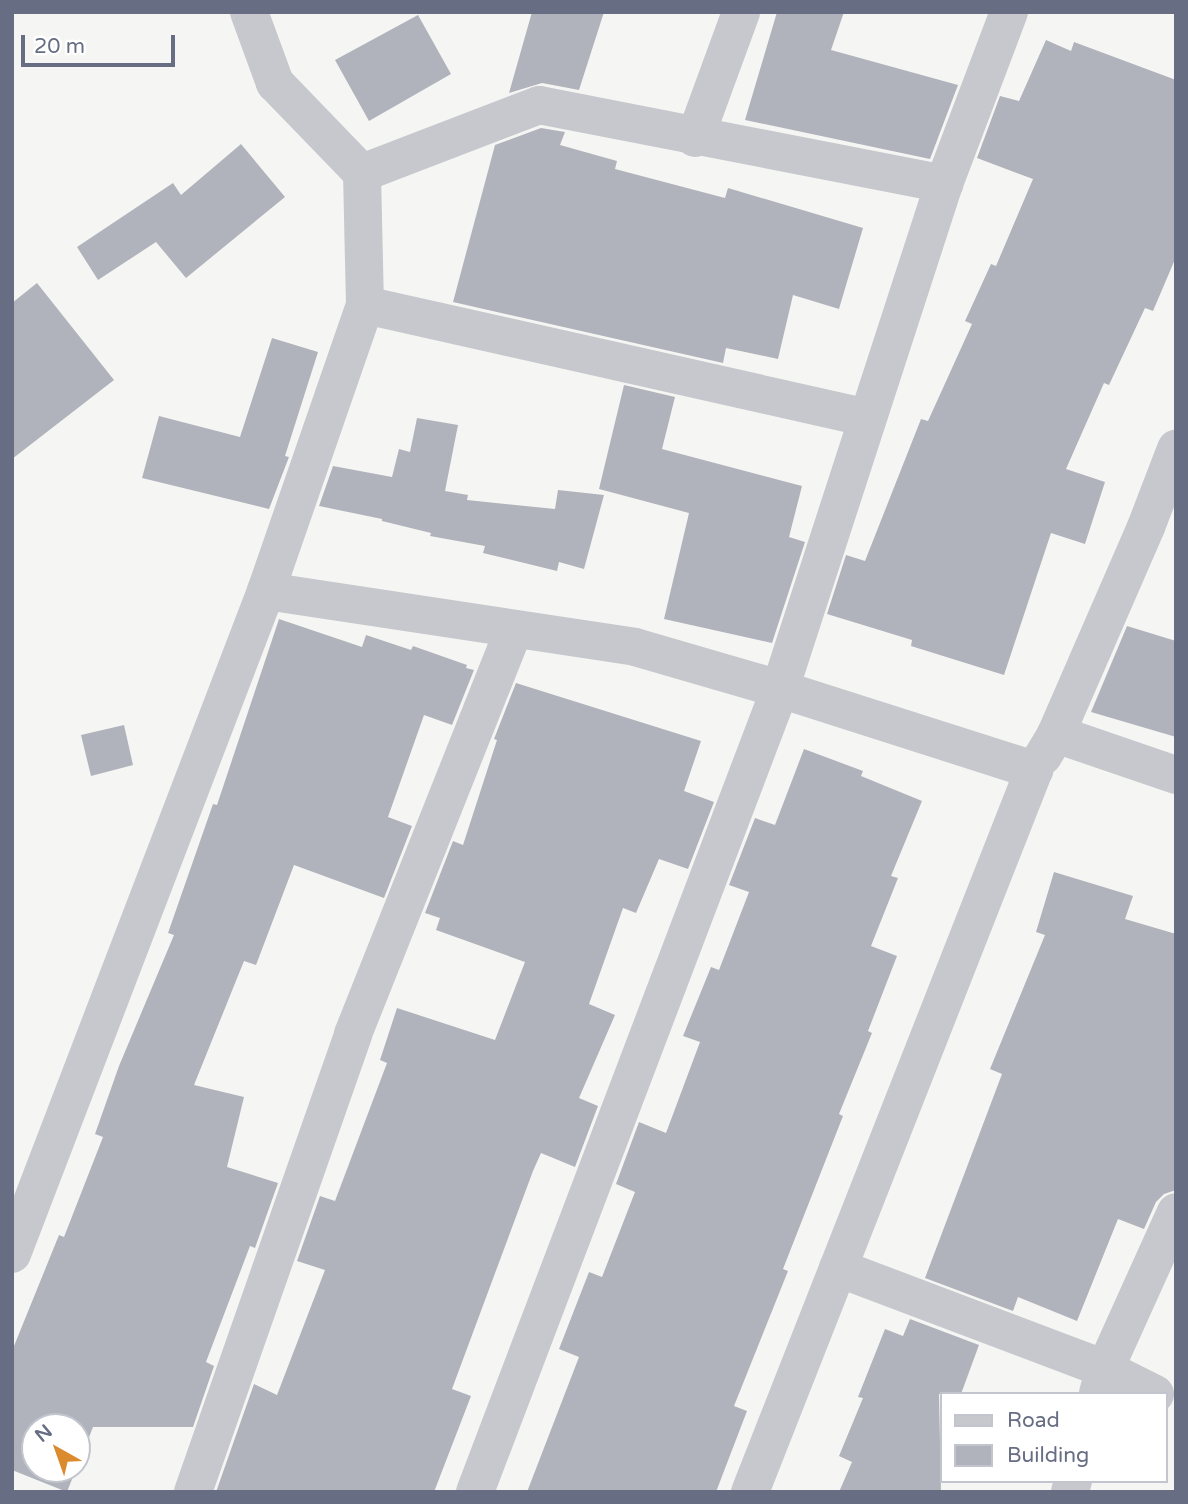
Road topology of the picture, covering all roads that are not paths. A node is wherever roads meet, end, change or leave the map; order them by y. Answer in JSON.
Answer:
{"nodes":[{"id":1,"x":249,"y":12,"type":"edge"},
{"id":2,"x":741,"y":12,"type":"edge"},
{"id":3,"x":1009,"y":12,"type":"edge"},
{"id":4,"x":695,"y":138,"type":"junction"},
{"id":5,"x":362,"y":173,"type":"junction"},
{"id":6,"x":944,"y":184,"type":"junction"},
{"id":7,"x":365,"y":305,"type":"junction"},
{"id":8,"x":869,"y":414,"type":"junction"},
{"id":9,"x":1176,"y":449,"type":"edge"},
{"id":10,"x":1161,"y":527,"type":"edge"},
{"id":11,"x":266,"y":591,"type":"junction"},
{"id":12,"x":514,"y":629,"type":"junction"},
{"id":13,"x":780,"y":689,"type":"junction"},
{"id":14,"x":1056,"y":734,"type":"junction"},
{"id":15,"x":1034,"y":770,"type":"junction"},
{"id":16,"x":1176,"y":775,"type":"edge"},
{"id":17,"x":1176,"y":1212,"type":"edge"},
{"id":18,"x":12,"y":1254,"type":"edge"},
{"id":19,"x":838,"y":1268,"type":"junction"},
{"id":20,"x":1101,"y":1381,"type":"edge"},
{"id":21,"x":1147,"y":1392,"type":"edge"},
{"id":22,"x":193,"y":1492,"type":"edge"},
{"id":23,"x":475,"y":1492,"type":"edge"},
{"id":24,"x":750,"y":1492,"type":"edge"}],
"edges":[{"from":1,"to":5,"type":"street"},
{"from":2,"to":4,"type":"street"},
{"from":3,"to":6,"type":"street"},
{"from":4,"to":5,"type":"street"},
{"from":4,"to":6,"type":"street"},
{"from":5,"to":7,"type":"street"},
{"from":6,"to":8,"type":"street"},
{"from":7,"to":8,"type":"street"},
{"from":7,"to":11,"type":"street"},
{"from":8,"to":13,"type":"street"},
{"from":9,"to":10,"type":"street"},
{"from":10,"to":14,"type":"street"},
{"from":11,"to":12,"type":"street"},
{"from":11,"to":18,"type":"street"},
{"from":12,"to":13,"type":"street"},
{"from":12,"to":22,"type":"street"},
{"from":13,"to":15,"type":"street"},
{"from":13,"to":23,"type":"street"},
{"from":14,"to":15,"type":"street"},
{"from":14,"to":16,"type":"street"},
{"from":15,"to":19,"type":"street"},
{"from":17,"to":20,"type":"street"},
{"from":19,"to":20,"type":"street"},
{"from":19,"to":24,"type":"street"},
{"from":20,"to":21,"type":"street"}]}
